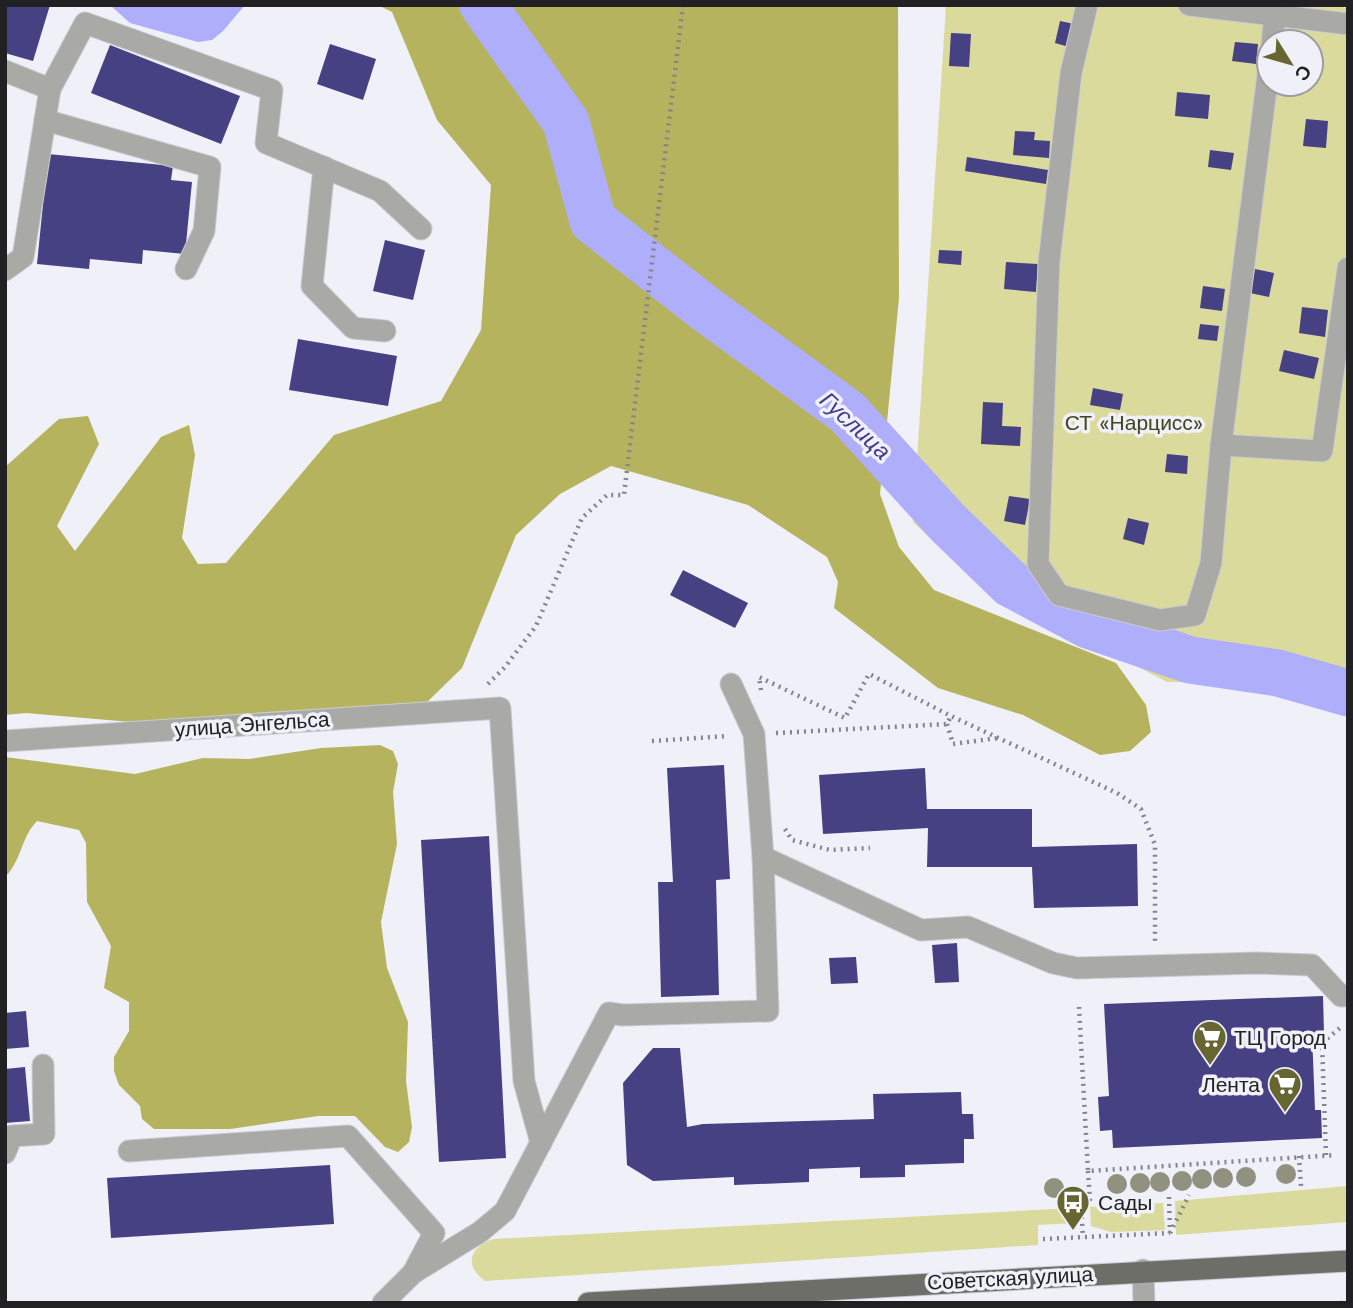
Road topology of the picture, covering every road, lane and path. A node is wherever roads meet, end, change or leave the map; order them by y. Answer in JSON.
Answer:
{"nodes":[{"id":1,"x":684,"y":5,"type":"edge"},
{"id":2,"x":1087,"y":5,"type":"edge"},
{"id":3,"x":1189,"y":5,"type":"edge"},
{"id":4,"x":1275,"y":16,"type":"junction"},
{"id":5,"x":1348,"y":24,"type":"edge"},
{"id":6,"x":1274,"y":28,"type":"edge"},
{"id":7,"x":5,"y":71,"type":"edge"},
{"id":8,"x":50,"y":89,"type":"junction"},
{"id":9,"x":1265,"y":98,"type":"edge"},
{"id":10,"x":45,"y":120,"type":"junction"},
{"id":11,"x":324,"y":167,"type":"junction"},
{"id":12,"x":421,"y":229,"type":"dead end"},
{"id":13,"x":1348,"y":268,"type":"edge"},
{"id":14,"x":186,"y":269,"type":"dead end"},
{"id":15,"x":5,"y":270,"type":"edge"},
{"id":16,"x":385,"y":331,"type":"dead end"},
{"id":17,"x":1221,"y":445,"type":"junction"},
{"id":18,"x":731,"y":684,"type":"dead end"},
{"id":19,"x":763,"y":699,"type":"dead end"},
{"id":20,"x":463,"y":710,"type":"junction"},
{"id":21,"x":951,"y":716,"type":"junction"},
{"id":22,"x":845,"y":718,"type":"junction"},
{"id":23,"x":947,"y":724,"type":"junction"},
{"id":24,"x":850,"y":729,"type":"junction"},
{"id":25,"x":754,"y":734,"type":"junction"},
{"id":26,"x":999,"y":738,"type":"junction"},
{"id":27,"x":5,"y":741,"type":"edge"},
{"id":28,"x":652,"y":741,"type":"dead end"},
{"id":29,"x":782,"y":823,"type":"dead end"},
{"id":30,"x":870,"y":848,"type":"dead end"},
{"id":31,"x":763,"y":857,"type":"junction"},
{"id":32,"x":1155,"y":965,"type":"junction"},
{"id":33,"x":1348,"y":996,"type":"edge"},
{"id":34,"x":1079,"y":1007,"type":"dead end"},
{"id":35,"x":1340,"y":1028,"type":"dead end"},
{"id":36,"x":43,"y":1065,"type":"dead end"},
{"id":37,"x":541,"y":1143,"type":"junction"},
{"id":38,"x":129,"y":1151,"type":"dead end"},
{"id":39,"x":5,"y":1153,"type":"edge"},
{"id":40,"x":1326,"y":1154,"type":"junction"},
{"id":41,"x":1336,"y":1155,"type":"dead end"},
{"id":42,"x":1299,"y":1156,"type":"junction"},
{"id":43,"x":1088,"y":1171,"type":"junction"},
{"id":44,"x":1301,"y":1186,"type":"dead end"},
{"id":45,"x":1189,"y":1195,"type":"dead end"},
{"id":46,"x":1169,"y":1197,"type":"dead end"},
{"id":47,"x":1090,"y":1202,"type":"dead end"},
{"id":48,"x":1081,"y":1203,"type":"dead end"},
{"id":49,"x":1170,"y":1233,"type":"junction"},
{"id":50,"x":1083,"y":1238,"type":"junction"},
{"id":51,"x":1043,"y":1239,"type":"dead end"},
{"id":52,"x":1348,"y":1261,"type":"edge"},
{"id":53,"x":1143,"y":1270,"type":"junction"},
{"id":54,"x":413,"y":1273,"type":"junction"},
{"id":55,"x":1348,"y":1302,"type":"edge"},
{"id":56,"x":383,"y":1303,"type":"edge"},
{"id":57,"x":588,"y":1303,"type":"edge"},
{"id":58,"x":1144,"y":1303,"type":"edge"},
{"id":59,"x":1341,"y":1303,"type":"edge"}],
"edges":[{"from":1,"to":20,"type":"path"},
{"from":2,"to":17,"type":"street"},
{"from":3,"to":4,"type":"street"},
{"from":4,"to":5,"type":"street"},
{"from":4,"to":6,"type":"street"},
{"from":7,"to":8,"type":"street"},
{"from":8,"to":10,"type":"street"},
{"from":8,"to":11,"type":"street"},
{"from":9,"to":17,"type":"street"},
{"from":10,"to":14,"type":"street"},
{"from":10,"to":15,"type":"street"},
{"from":11,"to":12,"type":"street"},
{"from":11,"to":16,"type":"street"},
{"from":13,"to":17,"type":"street"},
{"from":18,"to":25,"type":"street"},
{"from":19,"to":22,"type":"path"},
{"from":20,"to":27,"type":"street","name":"улица Энгельса"},
{"from":20,"to":37,"type":"street","name":"улица Энгельса"},
{"from":21,"to":22,"type":"path"},
{"from":21,"to":23,"type":"path"},
{"from":21,"to":26,"type":"path"},
{"from":22,"to":24,"type":"path"},
{"from":23,"to":24,"type":"path"},
{"from":23,"to":26,"type":"path"},
{"from":24,"to":25,"type":"path"},
{"from":25,"to":28,"type":"path"},
{"from":25,"to":31,"type":"street"},
{"from":26,"to":32,"type":"path"},
{"from":29,"to":30,"type":"path"},
{"from":31,"to":32,"type":"street"},
{"from":31,"to":37,"type":"street"},
{"from":32,"to":33,"type":"street"},
{"from":34,"to":43,"type":"path"},
{"from":35,"to":40,"type":"path"},
{"from":36,"to":39,"type":"street"},
{"from":37,"to":54,"type":"street"},
{"from":38,"to":54,"type":"street"},
{"from":40,"to":41,"type":"path"},
{"from":40,"to":42,"type":"path"},
{"from":42,"to":43,"type":"path"},
{"from":42,"to":44,"type":"path"},
{"from":43,"to":47,"type":"path"},
{"from":45,"to":49,"type":"path"},
{"from":46,"to":49,"type":"path"},
{"from":48,"to":50,"type":"path"},
{"from":49,"to":50,"type":"path"},
{"from":50,"to":51,"type":"path"},
{"from":52,"to":53,"type":"main road","name":"Советская улица"},
{"from":53,"to":57,"type":"main road","name":"Советская улица"},
{"from":53,"to":58,"type":"street"},
{"from":54,"to":56,"type":"street"},
{"from":55,"to":59,"type":"path"}]}
